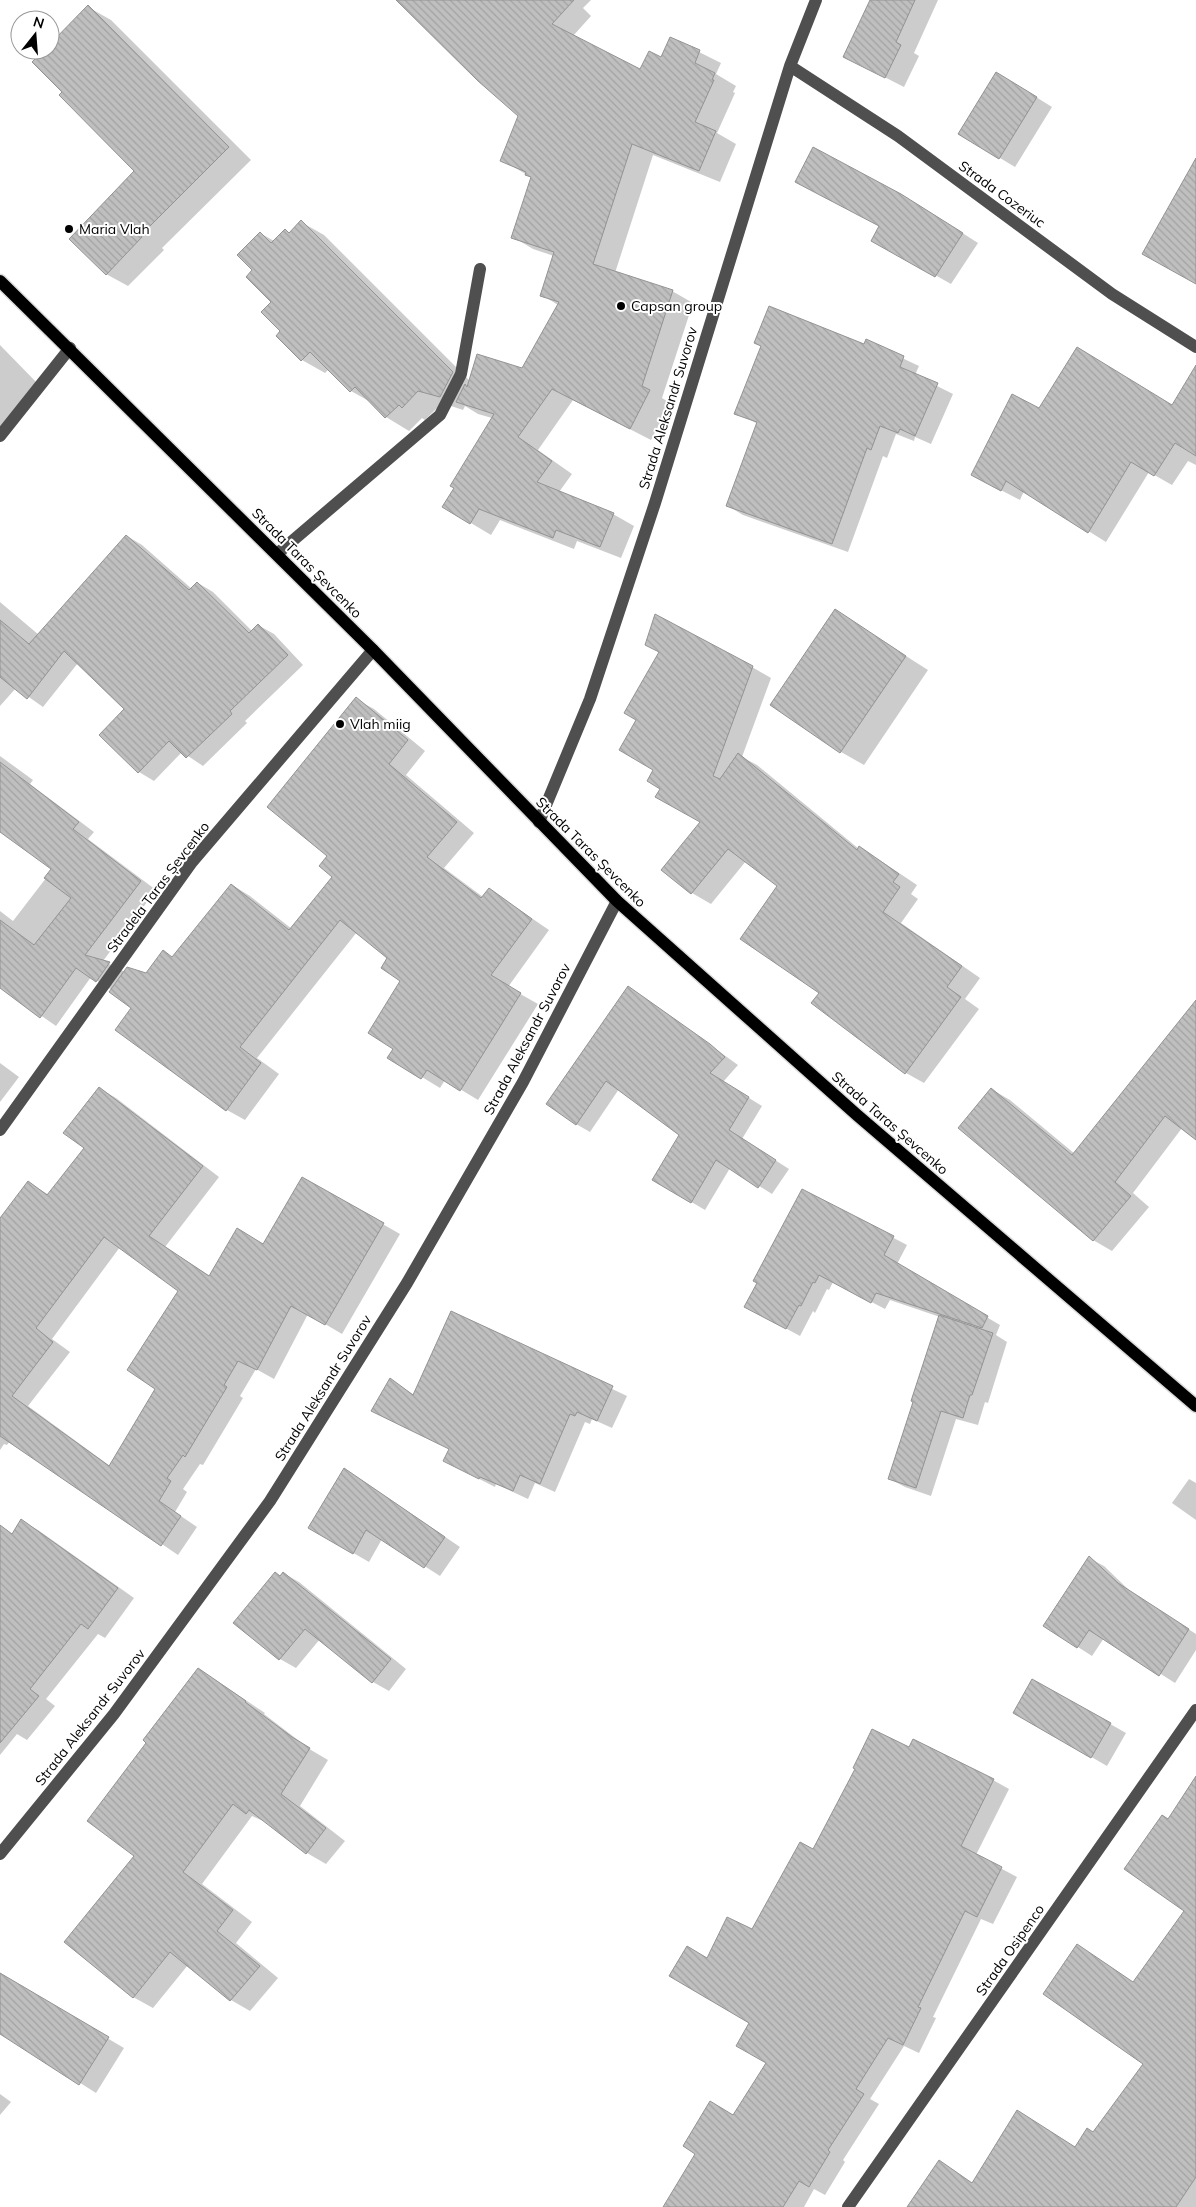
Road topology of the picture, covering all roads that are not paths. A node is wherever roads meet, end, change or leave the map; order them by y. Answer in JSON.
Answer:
{"nodes":[{"id":1,"x":816,"y":0,"type":"edge"},
{"id":2,"x":790,"y":66,"type":"junction"},
{"id":3,"x":480,"y":269,"type":"dead end"},
{"id":4,"x":0,"y":281,"type":"edge"},
{"id":5,"x":1196,"y":346,"type":"edge"},
{"id":6,"x":70,"y":348,"type":"junction"},
{"id":7,"x":0,"y":436,"type":"edge"},
{"id":8,"x":277,"y":554,"type":"junction"},
{"id":9,"x":373,"y":650,"type":"junction"},
{"id":10,"x":540,"y":822,"type":"junction"},
{"id":11,"x":617,"y":901,"type":"junction"},
{"id":12,"x":0,"y":1130,"type":"edge"},
{"id":13,"x":1196,"y":1406,"type":"edge"},
{"id":14,"x":1196,"y":1710,"type":"edge"},
{"id":15,"x":0,"y":1854,"type":"edge"},
{"id":16,"x":848,"y":2207,"type":"edge"}],
"edges":[{"from":1,"to":2,"type":"street","name":"Strada Aleksandr Suvorov"},
{"from":2,"to":5,"type":"street","name":"Strada Cozeriuc"},
{"from":2,"to":10,"type":"street","name":"Strada Aleksandr Suvorov"},
{"from":3,"to":8,"type":"street"},
{"from":4,"to":6,"type":"main road","name":"Strada Taras Șevcenko"},
{"from":6,"to":7,"type":"street"},
{"from":6,"to":8,"type":"main road","name":"Strada Taras Șevcenko"},
{"from":8,"to":9,"type":"main road","name":"Strada Taras Șevcenko"},
{"from":9,"to":10,"type":"main road","name":"Strada Taras Șevcenko"},
{"from":9,"to":12,"type":"street","name":"Stradela Taras Șevcenko"},
{"from":10,"to":11,"type":"main road","name":"Strada Taras Șevcenko"},
{"from":11,"to":13,"type":"main road","name":"Strada Taras Șevcenko"},
{"from":11,"to":15,"type":"street","name":"Strada Aleksandr Suvorov"},
{"from":14,"to":16,"type":"street","name":"Strada Osipenco"}]}
